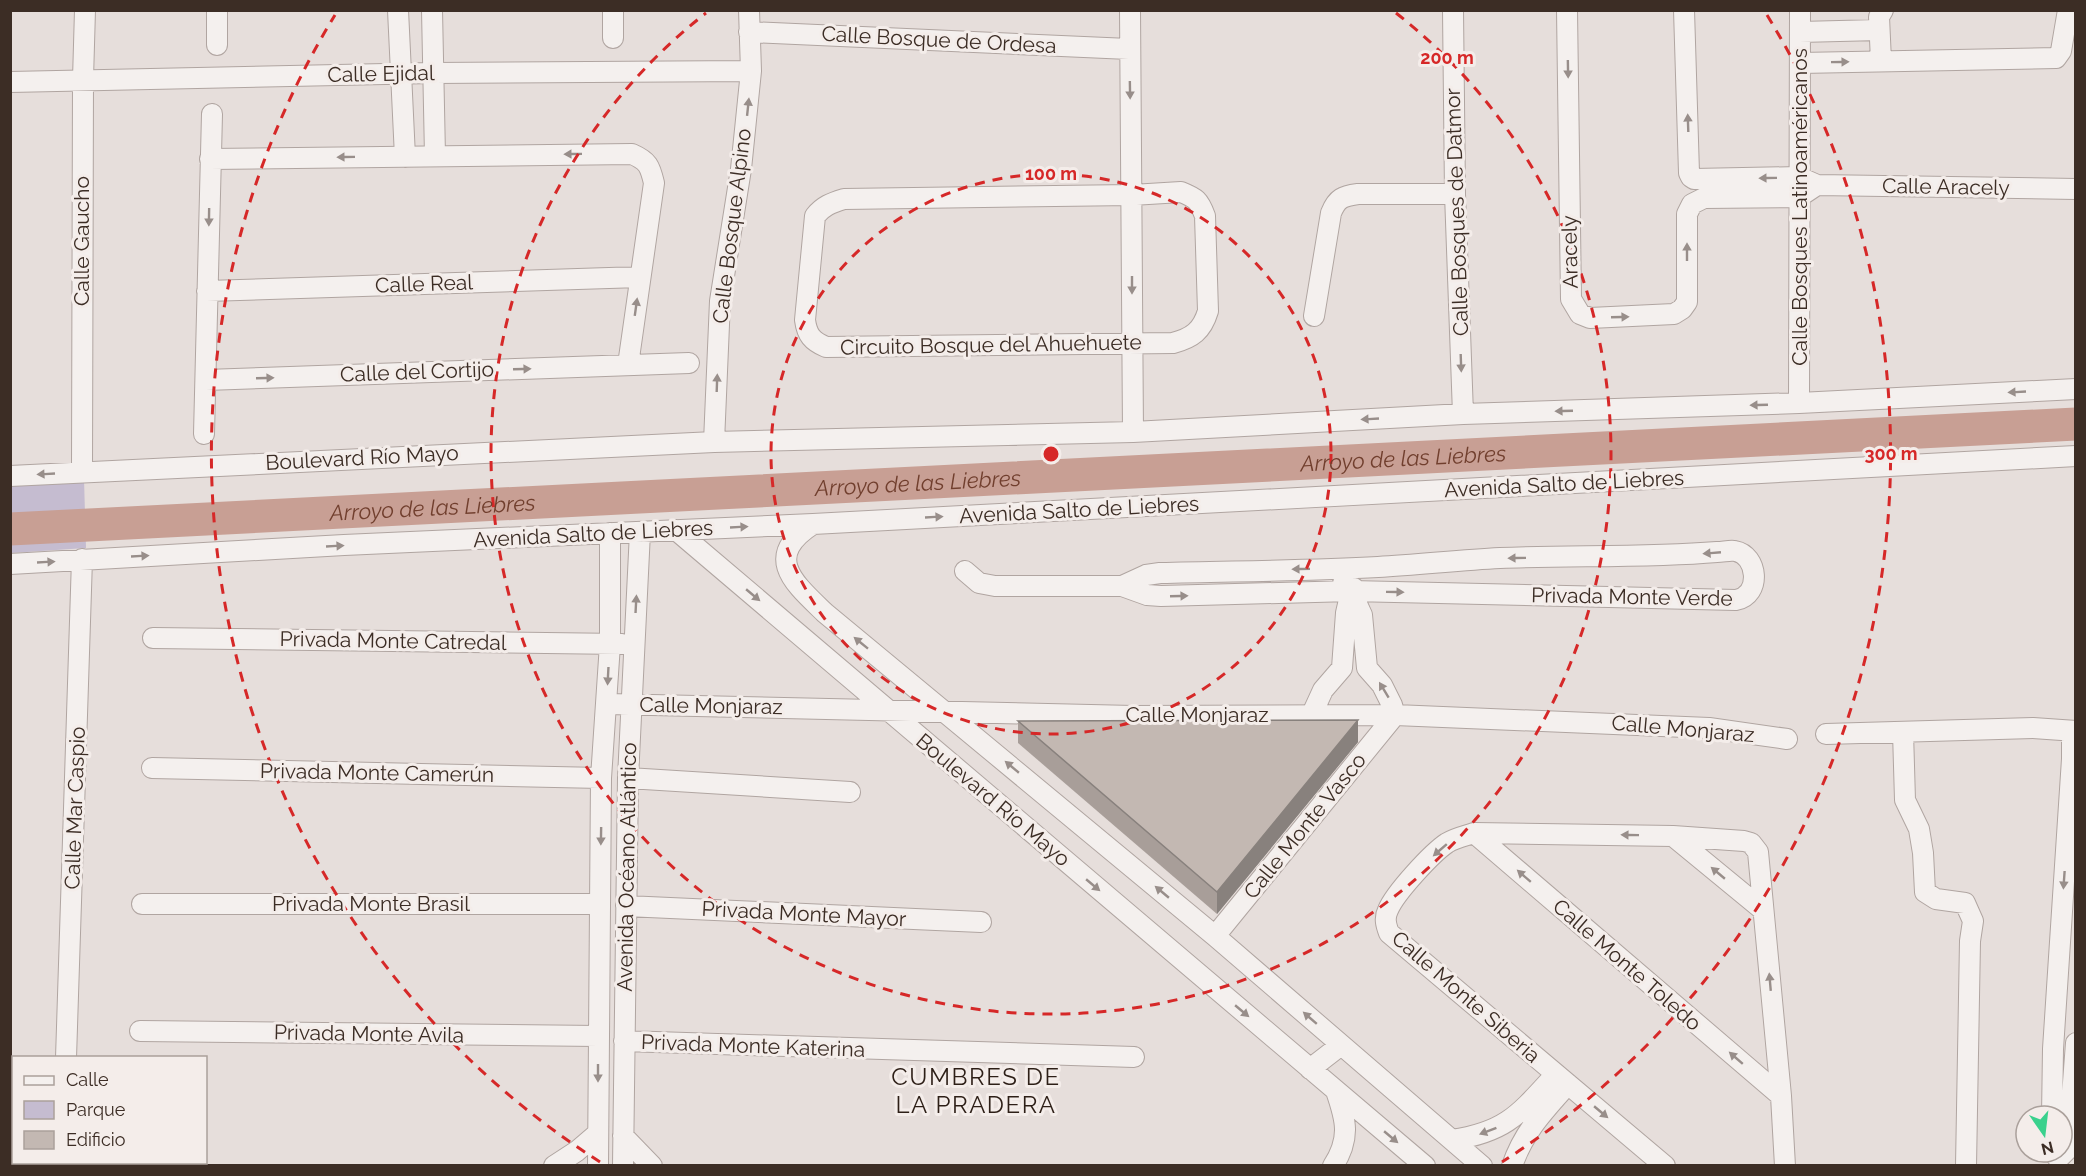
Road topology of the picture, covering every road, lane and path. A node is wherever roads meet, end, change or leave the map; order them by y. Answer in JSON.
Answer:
{"nodes":[{"id":1,"x":85,"y":10,"type":"edge"},
{"id":2,"x":217,"y":10,"type":"edge"},
{"id":3,"x":398,"y":10,"type":"edge"},
{"id":4,"x":432,"y":10,"type":"edge"},
{"id":5,"x":613,"y":10,"type":"edge"},
{"id":6,"x":749,"y":10,"type":"edge"},
{"id":7,"x":1130,"y":10,"type":"edge"},
{"id":8,"x":1453,"y":10,"type":"edge"},
{"id":9,"x":1567,"y":10,"type":"edge"},
{"id":10,"x":1684,"y":10,"type":"edge"},
{"id":11,"x":1800,"y":10,"type":"edge"},
{"id":12,"x":1883,"y":10,"type":"edge"},
{"id":13,"x":2068,"y":10,"type":"edge"},
{"id":14,"x":1879,"y":30,"type":"junction"},
{"id":15,"x":749,"y":32,"type":"junction"},
{"id":16,"x":1800,"y":32,"type":"junction"},
{"id":17,"x":613,"y":38,"type":"dead end"},
{"id":18,"x":216,"y":45,"type":"dead end"},
{"id":19,"x":1129,"y":49,"type":"junction"},
{"id":20,"x":1881,"y":61,"type":"junction"},
{"id":21,"x":1800,"y":63,"type":"junction"},
{"id":22,"x":751,"y":71,"type":"junction"},
{"id":23,"x":434,"y":73,"type":"junction"},
{"id":24,"x":400,"y":74,"type":"junction"},
{"id":25,"x":83,"y":79,"type":"junction"},
{"id":26,"x":10,"y":82,"type":"edge"},
{"id":27,"x":212,"y":114,"type":"dead end"},
{"id":28,"x":435,"y":156,"type":"junction"},
{"id":29,"x":405,"y":157,"type":"junction"},
{"id":30,"x":210,"y":159,"type":"junction"},
{"id":31,"x":1799,"y":177,"type":"junction"},
{"id":32,"x":1818,"y":185,"type":"junction"},
{"id":33,"x":2076,"y":189,"type":"edge"},
{"id":34,"x":1455,"y":194,"type":"junction"},
{"id":35,"x":1132,"y":195,"type":"junction"},
{"id":36,"x":1799,"y":197,"type":"junction"},
{"id":37,"x":640,"y":277,"type":"junction"},
{"id":38,"x":207,"y":291,"type":"junction"},
{"id":39,"x":1314,"y":316,"type":"dead end"},
{"id":40,"x":1132,"y":343,"type":"junction"},
{"id":41,"x":689,"y":363,"type":"dead end"},
{"id":42,"x":628,"y":365,"type":"junction"},
{"id":43,"x":206,"y":380,"type":"junction"},
{"id":44,"x":2076,"y":389,"type":"edge"},
{"id":45,"x":1799,"y":403,"type":"junction"},
{"id":46,"x":1463,"y":414,"type":"junction"},
{"id":47,"x":1133,"y":432,"type":"junction"},
{"id":48,"x":204,"y":435,"type":"dead end"},
{"id":49,"x":714,"y":442,"type":"junction"},
{"id":50,"x":2076,"y":456,"type":"edge"},
{"id":51,"x":82,"y":472,"type":"junction"},
{"id":52,"x":10,"y":476,"type":"edge"},
{"id":53,"x":813,"y":524,"type":"junction"},
{"id":54,"x":676,"y":530,"type":"junction"},
{"id":55,"x":640,"y":532,"type":"junction"},
{"id":56,"x":610,"y":533,"type":"junction"},
{"id":57,"x":82,"y":559,"type":"junction"},
{"id":58,"x":10,"y":564,"type":"edge"},
{"id":59,"x":1375,"y":567,"type":"junction"},
{"id":60,"x":1329,"y":569,"type":"junction"},
{"id":61,"x":964,"y":571,"type":"dead end"},
{"id":62,"x":1122,"y":586,"type":"junction"},
{"id":63,"x":1351,"y":591,"type":"junction"},
{"id":64,"x":153,"y":638,"type":"dead end"},
{"id":65,"x":609,"y":644,"type":"junction"},
{"id":66,"x":634,"y":644,"type":"junction"},
{"id":67,"x":1342,"y":668,"type":"junction"},
{"id":68,"x":1367,"y":668,"type":"junction"},
{"id":69,"x":607,"y":704,"type":"junction"},
{"id":70,"x":632,"y":705,"type":"junction"},
{"id":71,"x":887,"y":709,"type":"junction"},
{"id":72,"x":945,"y":712,"type":"junction"},
{"id":73,"x":1312,"y":714,"type":"junction"},
{"id":74,"x":1395,"y":715,"type":"junction"},
{"id":75,"x":2074,"y":731,"type":"edge"},
{"id":76,"x":1903,"y":732,"type":"junction"},
{"id":77,"x":1826,"y":734,"type":"dead end"},
{"id":78,"x":1787,"y":739,"type":"dead end"},
{"id":79,"x":152,"y":768,"type":"dead end"},
{"id":80,"x":601,"y":778,"type":"junction"},
{"id":81,"x":628,"y":778,"type":"junction"},
{"id":82,"x":850,"y":792,"type":"dead end"},
{"id":83,"x":1474,"y":833,"type":"junction"},
{"id":84,"x":1673,"y":836,"type":"junction"},
{"id":85,"x":142,"y":904,"type":"dead end"},
{"id":86,"x":600,"y":904,"type":"junction"},
{"id":87,"x":626,"y":906,"type":"junction"},
{"id":88,"x":1763,"y":910,"type":"junction"},
{"id":89,"x":981,"y":922,"type":"dead end"},
{"id":90,"x":1215,"y":936,"type":"junction"},
{"id":91,"x":140,"y":1031,"type":"dead end"},
{"id":92,"x":598,"y":1036,"type":"junction"},
{"id":93,"x":624,"y":1041,"type":"junction"},
{"id":94,"x":2076,"y":1043,"type":"edge"},
{"id":95,"x":1341,"y":1045,"type":"junction"},
{"id":96,"x":66,"y":1056,"type":"edge"},
{"id":97,"x":1134,"y":1057,"type":"dead end"},
{"id":98,"x":1310,"y":1069,"type":"junction"},
{"id":99,"x":2053,"y":1074,"type":"junction"},
{"id":100,"x":2074,"y":1076,"type":"junction"},
{"id":101,"x":1562,"y":1079,"type":"junction"},
{"id":102,"x":1336,"y":1091,"type":"junction"},
{"id":103,"x":1780,"y":1096,"type":"junction"},
{"id":104,"x":2052,"y":1104,"type":"edge"},
{"id":105,"x":2072,"y":1104,"type":"edge"},
{"id":106,"x":598,"y":1132,"type":"junction"},
{"id":107,"x":623,"y":1136,"type":"junction"},
{"id":108,"x":1452,"y":1140,"type":"junction"},
{"id":109,"x":64,"y":1164,"type":"edge"},
{"id":110,"x":59,"y":1166,"type":"edge"},
{"id":111,"x":104,"y":1166,"type":"edge"},
{"id":112,"x":554,"y":1166,"type":"edge"},
{"id":113,"x":598,"y":1166,"type":"edge"},
{"id":114,"x":623,"y":1166,"type":"edge"},
{"id":115,"x":652,"y":1166,"type":"edge"},
{"id":116,"x":1333,"y":1166,"type":"edge"},
{"id":117,"x":1425,"y":1166,"type":"edge"},
{"id":118,"x":1482,"y":1166,"type":"edge"},
{"id":119,"x":1512,"y":1166,"type":"edge"},
{"id":120,"x":1665,"y":1166,"type":"edge"},
{"id":121,"x":1785,"y":1166,"type":"edge"},
{"id":122,"x":1966,"y":1166,"type":"edge"}],
"edges":[{"from":1,"to":25,"type":"street","name":"Calle Gaucho"},
{"from":2,"to":18,"type":"street"},
{"from":3,"to":24,"type":"street"},
{"from":4,"to":23,"type":"street"},
{"from":5,"to":17,"type":"street"},
{"from":6,"to":15,"type":"street","name":"Calle Bosque Alpino"},
{"from":7,"to":19,"type":"street"},
{"from":8,"to":34,"type":"street","name":"Calle Bosques de Datmor"},
{"from":9,"to":36,"type":"street","name":"Aracely","one_way":true},
{"from":31,"to":10,"type":"street","one_way":true},
{"from":11,"to":16,"type":"street","name":"Calle Bosques Latinoaméricanos"},
{"from":12,"to":14,"type":"street"},
{"from":13,"to":20,"type":"street"},
{"from":14,"to":16,"type":"street"},
{"from":14,"to":20,"type":"street"},
{"from":15,"to":19,"type":"street","name":"Calle Bosque de Ordesa"},
{"from":15,"to":22,"type":"street","name":"Calle Bosque Alpino"},
{"from":16,"to":21,"type":"street","name":"Calle Bosques Latinoaméricanos"},
{"from":19,"to":35,"type":"street","one_way":true},
{"from":21,"to":20,"type":"street","one_way":true},
{"from":21,"to":31,"type":"street","name":"Calle Bosques Latinoaméricanos"},
{"from":22,"to":23,"type":"street","name":"Calle Ejidal"},
{"from":49,"to":22,"type":"street","name":"Calle Bosque Alpino","one_way":true},
{"from":23,"to":24,"type":"street","name":"Calle Ejidal"},
{"from":23,"to":28,"type":"street"},
{"from":24,"to":25,"type":"street","name":"Calle Ejidal"},
{"from":24,"to":29,"type":"street"},
{"from":25,"to":26,"type":"street","name":"Calle Ejidal"},
{"from":25,"to":51,"type":"street","name":"Calle Gaucho"},
{"from":27,"to":30,"type":"street"},
{"from":28,"to":29,"type":"street"},
{"from":37,"to":28,"type":"street","one_way":true},
{"from":29,"to":30,"type":"street","one_way":true},
{"from":30,"to":38,"type":"street","one_way":true},
{"from":31,"to":32,"type":"street","name":"Calle Aracely"},
{"from":31,"to":36,"type":"street","name":"Calle Bosques Latinoaméricanos"},
{"from":32,"to":33,"type":"street","name":"Calle Aracely"},
{"from":32,"to":36,"type":"street"},
{"from":34,"to":39,"type":"street"},
{"from":34,"to":46,"type":"street","name":"Calle Bosques de Datmor","one_way":true},
{"from":35,"to":40,"type":"street","one_way":true},
{"from":35,"to":40,"type":"street","name":"Circuito Bosque del Ahuehuete"},
{"from":35,"to":40,"type":"street","name":"Circuito Bosque del Ahuehuete"},
{"from":36,"to":45,"type":"street","name":"Calle Bosques Latinoaméricanos"},
{"from":37,"to":38,"type":"street","name":"Calle Real"},
{"from":42,"to":37,"type":"street","one_way":true},
{"from":38,"to":43,"type":"street"},
{"from":40,"to":47,"type":"street"},
{"from":41,"to":42,"type":"street","name":"Calle del Cortijo"},
{"from":43,"to":42,"type":"street","name":"Calle del Cortijo","one_way":true},
{"from":43,"to":48,"type":"street"},
{"from":44,"to":45,"type":"street","one_way":true},
{"from":45,"to":46,"type":"street","one_way":true},
{"from":46,"to":47,"type":"street","one_way":true},
{"from":47,"to":49,"type":"street"},
{"from":49,"to":51,"type":"street","name":"Boulevard Río Mayo"},
{"from":53,"to":50,"type":"street","name":"Avenida Salto de Liebres","one_way":true},
{"from":51,"to":52,"type":"street","name":"Boulevard Río Mayo","one_way":true},
{"from":54,"to":53,"type":"street","name":"Avenida Salto de Liebres","one_way":true},
{"from":72,"to":53,"type":"street","name":"Boulevard Río Mayo","one_way":true},
{"from":54,"to":55,"type":"street","name":"Avenida Salto de Liebres"},
{"from":54,"to":71,"type":"street","name":"Boulevard Río Mayo","one_way":true},
{"from":55,"to":56,"type":"street","name":"Avenida Salto de Liebres"},
{"from":66,"to":55,"type":"street","name":"Avenida Océano Atlántico","one_way":true},
{"from":57,"to":56,"type":"street","name":"Avenida Salto de Liebres","one_way":true},
{"from":56,"to":65,"type":"street","name":"Avenida Océano Atlántico"},
{"from":58,"to":57,"type":"street","one_way":true},
{"from":57,"to":96,"type":"street","name":"Calle Mar Caspio"},
{"from":59,"to":60,"type":"street","name":"Privada Monte Verde"},
{"from":59,"to":63,"type":"street"},
{"from":63,"to":59,"type":"street","name":"Privada Monte Verde","one_way":true},
{"from":60,"to":62,"type":"street","name":"Privada Monte Verde","one_way":true},
{"from":60,"to":63,"type":"street"},
{"from":61,"to":62,"type":"street","name":"Privada Monte Verde"},
{"from":62,"to":63,"type":"street","name":"Privada Monte Verde","one_way":true},
{"from":63,"to":67,"type":"street"},
{"from":63,"to":68,"type":"street"},
{"from":64,"to":65,"type":"street","name":"Privada Monte Catredal"},
{"from":65,"to":66,"type":"street","name":"Privada Monte Catredal"},
{"from":65,"to":69,"type":"street","name":"Avenida Océano Atlántico","one_way":true},
{"from":66,"to":70,"type":"street","name":"Avenida Océano Atlántico"},
{"from":67,"to":68,"type":"street"},
{"from":67,"to":73,"type":"street"},
{"from":74,"to":68,"type":"street","one_way":true},
{"from":69,"to":70,"type":"street","name":"Calle Monjaraz"},
{"from":69,"to":80,"type":"street","name":"Avenida Océano Atlántico"},
{"from":70,"to":71,"type":"street","name":"Calle Monjaraz"},
{"from":70,"to":81,"type":"street","name":"Avenida Océano Atlántico"},
{"from":71,"to":72,"type":"street","name":"Calle Monjaraz"},
{"from":71,"to":98,"type":"street","name":"Boulevard Río Mayo","one_way":true},
{"from":72,"to":73,"type":"street","name":"Calle Monjaraz"},
{"from":90,"to":72,"type":"street","name":"Boulevard Río Mayo","one_way":true},
{"from":73,"to":74,"type":"street","name":"Calle Monjaraz"},
{"from":74,"to":78,"type":"street","name":"Calle Monjaraz"},
{"from":74,"to":90,"type":"street","name":"Calle Monte Vasco"},
{"from":75,"to":76,"type":"street"},
{"from":75,"to":99,"type":"street","one_way":true},
{"from":76,"to":77,"type":"street"},
{"from":76,"to":122,"type":"street"},
{"from":79,"to":80,"type":"street","name":"Privada Monte Camerún"},
{"from":80,"to":86,"type":"street","name":"Avenida Océano Atlántico","one_way":true},
{"from":81,"to":82,"type":"street"},
{"from":81,"to":87,"type":"street","name":"Avenida Océano Atlántico"},
{"from":84,"to":83,"type":"street","name":"Calle Monte Siberia","one_way":true},
{"from":83,"to":101,"type":"street","name":"Calle Monte Siberia","one_way":true},
{"from":103,"to":83,"type":"street","name":"Calle Monte Toledo","one_way":true},
{"from":88,"to":84,"type":"street","one_way":true},
{"from":84,"to":88,"type":"street","name":"Calle Monte Siberia"},
{"from":85,"to":86,"type":"street","name":"Privada Monte Brasil"},
{"from":86,"to":92,"type":"street","name":"Avenida Océano Atlántico"},
{"from":87,"to":89,"type":"street","name":"Privada Monte Mayor"},
{"from":87,"to":93,"type":"street","name":"Avenida Océano Atlántico"},
{"from":103,"to":88,"type":"street","name":"Calle Monte Siberia","one_way":true},
{"from":95,"to":90,"type":"street","name":"Boulevard Río Mayo","one_way":true},
{"from":91,"to":92,"type":"street","name":"Privada Monte Avila"},
{"from":92,"to":106,"type":"street","name":"Avenida Océano Atlántico","one_way":true},
{"from":93,"to":97,"type":"street","name":"Privada Monte Katerina"},
{"from":93,"to":107,"type":"street","name":"Avenida Océano Atlántico"},
{"from":94,"to":100,"type":"street"},
{"from":95,"to":98,"type":"street"},
{"from":95,"to":108,"type":"street","name":"Boulevard Río Mayo"},
{"from":98,"to":102,"type":"street","name":"Boulevard Río Mayo"},
{"from":99,"to":100,"type":"street"},
{"from":99,"to":104,"type":"street"},
{"from":100,"to":105,"type":"street"},
{"from":101,"to":108,"type":"street","one_way":true},
{"from":101,"to":119,"type":"street"},
{"from":101,"to":120,"type":"street","name":"Calle Monte Siberia","one_way":true},
{"from":102,"to":116,"type":"street"},
{"from":102,"to":117,"type":"street","name":"Boulevard Río Mayo","one_way":true},
{"from":103,"to":121,"type":"street","name":"Calle Monte Siberia"},
{"from":106,"to":112,"type":"street"},
{"from":106,"to":113,"type":"street","name":"Avenida Océano Atlántico"},
{"from":107,"to":114,"type":"street","name":"Avenida Océano Atlántico"},
{"from":107,"to":115,"type":"street"},
{"from":108,"to":118,"type":"street","name":"Boulevard Río Mayo"},
{"from":109,"to":110,"type":"street"},
{"from":109,"to":111,"type":"street"}]}
